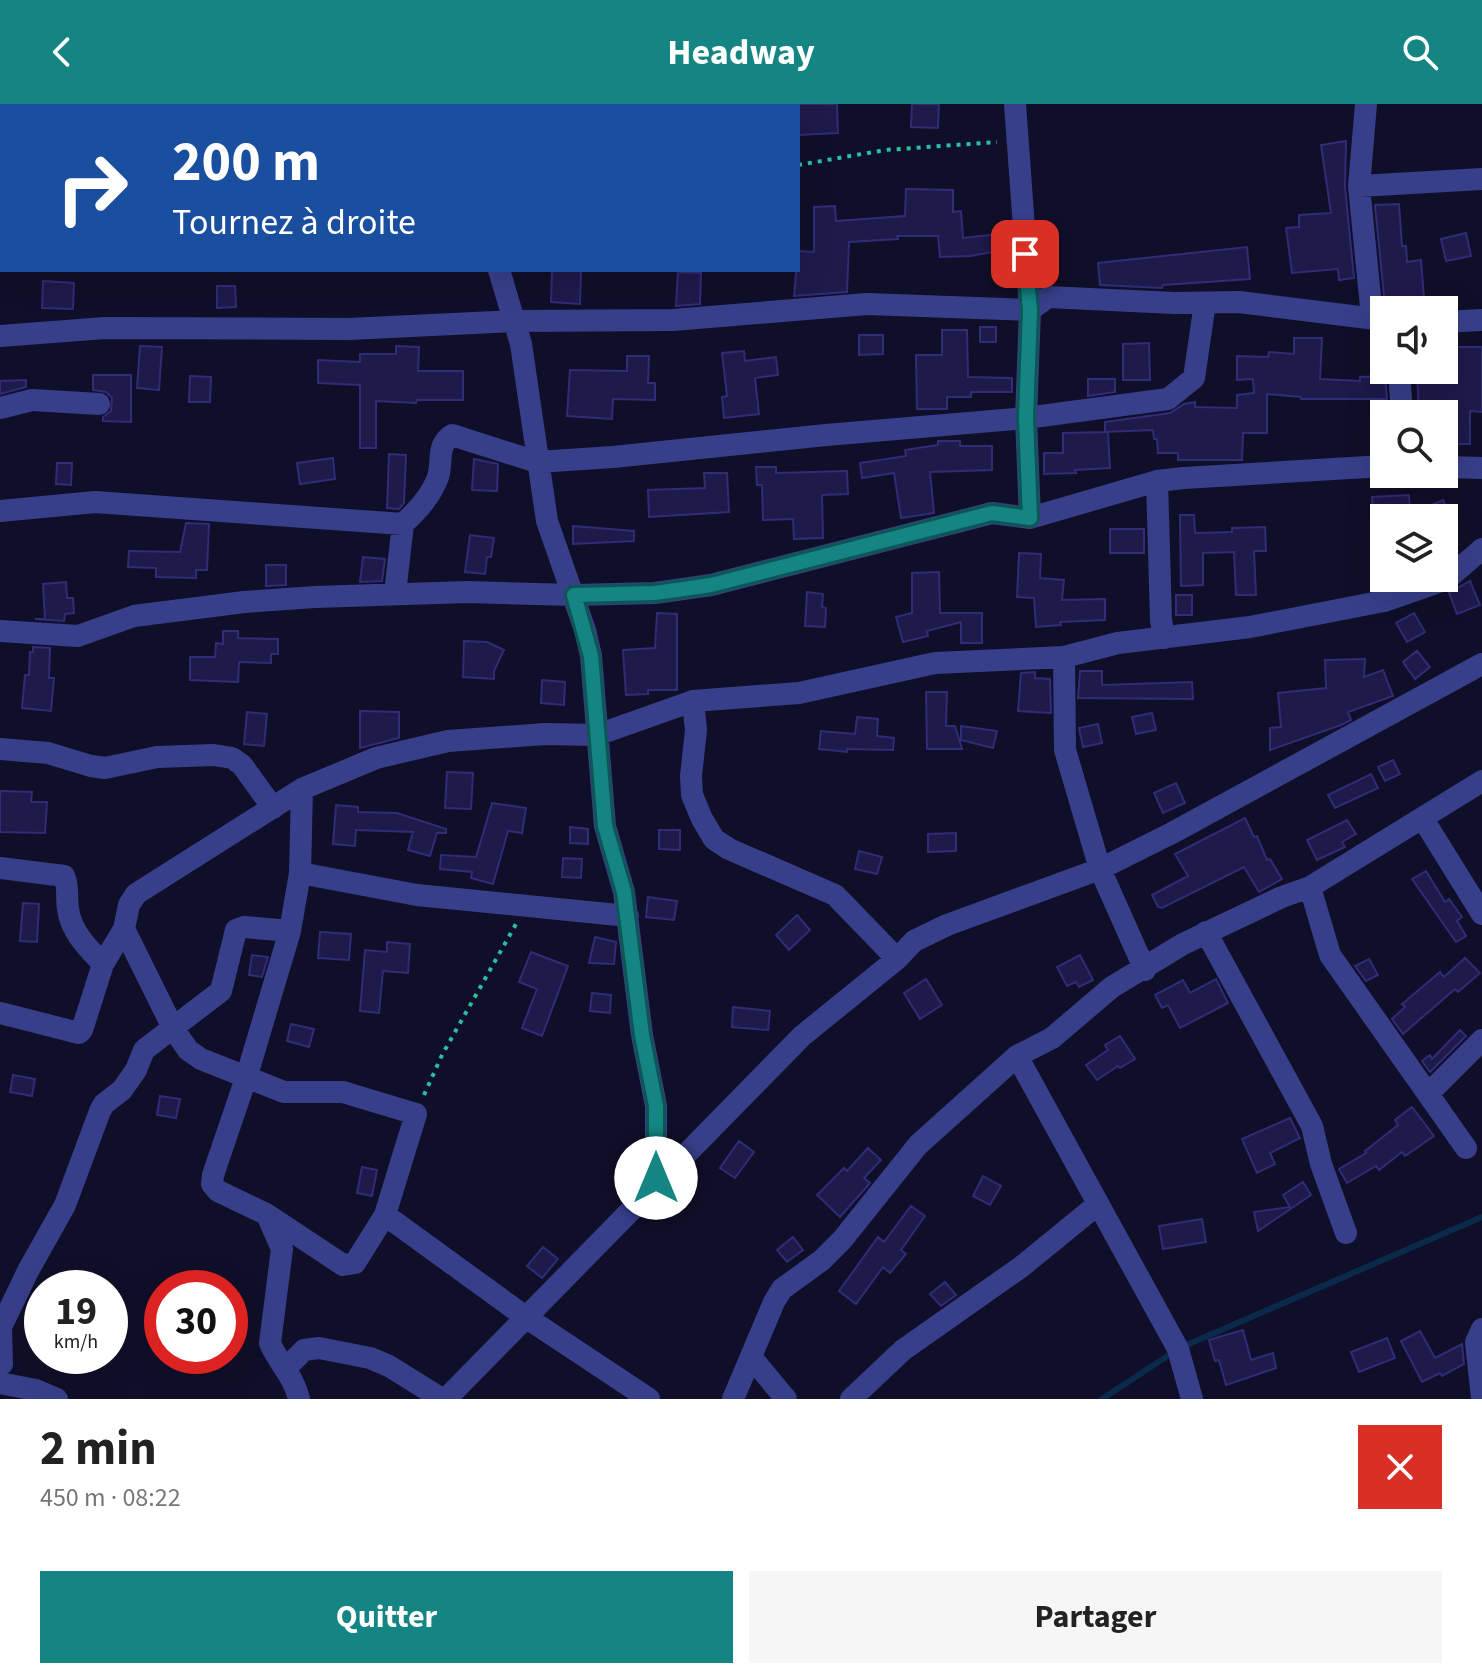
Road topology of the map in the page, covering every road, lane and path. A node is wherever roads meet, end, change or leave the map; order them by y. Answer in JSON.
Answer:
{"nodes":[{"id":1,"x":1015,"y":104,"type":"edge"},
{"id":2,"x":1366,"y":104,"type":"edge"},
{"id":3,"x":1016,"y":141,"type":"junction"},
{"id":4,"x":800,"y":165,"type":"edge"},
{"id":5,"x":1482,"y":179,"type":"edge"},
{"id":6,"x":1359,"y":186,"type":"junction"},
{"id":7,"x":500,"y":272,"type":"edge"},
{"id":8,"x":1375,"y":296,"type":"edge"},
{"id":9,"x":1205,"y":303,"type":"junction"},
{"id":10,"x":1030,"y":310,"type":"junction"},
{"id":11,"x":1370,"y":318,"type":"edge"},
{"id":12,"x":1482,"y":320,"type":"edge"},
{"id":13,"x":514,"y":321,"type":"junction"},
{"id":14,"x":1458,"y":321,"type":"edge"},
{"id":15,"x":0,"y":336,"type":"edge"},
{"id":16,"x":99,"y":404,"type":"dead end"},
{"id":17,"x":0,"y":408,"type":"edge"},
{"id":18,"x":1026,"y":418,"type":"junction"},
{"id":19,"x":537,"y":462,"type":"junction"},
{"id":20,"x":1370,"y":467,"type":"edge"},
{"id":21,"x":1458,"y":467,"type":"edge"},
{"id":22,"x":1482,"y":468,"type":"edge"},
{"id":23,"x":1157,"y":481,"type":"junction"},
{"id":24,"x":0,"y":511,"type":"edge"},
{"id":25,"x":1030,"y":518,"type":"junction"},
{"id":26,"x":403,"y":524,"type":"junction"},
{"id":27,"x":1482,"y":549,"type":"edge"},
{"id":28,"x":395,"y":593,"type":"junction"},
{"id":29,"x":574,"y":595,"type":"junction"},
{"id":30,"x":0,"y":631,"type":"edge"},
{"id":31,"x":1164,"y":638,"type":"junction"},
{"id":32,"x":1064,"y":657,"type":"junction"},
{"id":33,"x":1482,"y":664,"type":"edge"},
{"id":34,"x":693,"y":701,"type":"junction"},
{"id":35,"x":597,"y":735,"type":"junction"},
{"id":36,"x":0,"y":749,"type":"edge"},
{"id":37,"x":1482,"y":781,"type":"edge"},
{"id":38,"x":302,"y":789,"type":"junction"},
{"id":39,"x":273,"y":808,"type":"junction"},
{"id":40,"x":1423,"y":819,"type":"junction"},
{"id":41,"x":0,"y":868,"type":"edge"},
{"id":42,"x":1100,"y":869,"type":"junction"},
{"id":43,"x":300,"y":873,"type":"junction"},
{"id":44,"x":1310,"y":887,"type":"junction"},
{"id":45,"x":527,"y":904,"type":"junction"},
{"id":46,"x":1482,"y":914,"type":"edge"},
{"id":47,"x":628,"y":916,"type":"junction"},
{"id":48,"x":124,"y":929,"type":"junction"},
{"id":49,"x":290,"y":931,"type":"junction"},
{"id":50,"x":1206,"y":932,"type":"junction"},
{"id":51,"x":897,"y":959,"type":"junction"},
{"id":52,"x":103,"y":964,"type":"junction"},
{"id":53,"x":1145,"y":970,"type":"junction"},
{"id":54,"x":0,"y":1013,"type":"edge"},
{"id":55,"x":173,"y":1028,"type":"junction"},
{"id":56,"x":1482,"y":1040,"type":"edge"},
{"id":57,"x":1017,"y":1056,"type":"junction"},
{"id":58,"x":247,"y":1075,"type":"junction"},
{"id":59,"x":1428,"y":1094,"type":"junction"},
{"id":60,"x":416,"y":1114,"type":"junction"},
{"id":61,"x":1466,"y":1148,"type":"dead end"},
{"id":62,"x":652,"y":1192,"type":"junction"},
{"id":63,"x":1097,"y":1205,"type":"junction"},
{"id":64,"x":266,"y":1214,"type":"junction"},
{"id":65,"x":385,"y":1215,"type":"junction"},
{"id":66,"x":1346,"y":1233,"type":"dead end"},
{"id":67,"x":527,"y":1318,"type":"junction"},
{"id":68,"x":1482,"y":1329,"type":"edge"},
{"id":69,"x":751,"y":1357,"type":"junction"},
{"id":70,"x":0,"y":1365,"type":"edge"},
{"id":71,"x":286,"y":1368,"type":"junction"},
{"id":72,"x":0,"y":1383,"type":"edge"},
{"id":73,"x":1482,"y":1398,"type":"edge"},
{"id":74,"x":57,"y":1399,"type":"edge"},
{"id":75,"x":299,"y":1399,"type":"edge"},
{"id":76,"x":444,"y":1399,"type":"edge"},
{"id":77,"x":649,"y":1399,"type":"edge"},
{"id":78,"x":733,"y":1399,"type":"edge"},
{"id":79,"x":786,"y":1399,"type":"edge"},
{"id":80,"x":851,"y":1399,"type":"edge"},
{"id":81,"x":1192,"y":1399,"type":"edge"}],
"edges":[{"from":1,"to":3,"type":"street"},
{"from":2,"to":6,"type":"street"},
{"from":3,"to":4,"type":"path"},
{"from":3,"to":10,"type":"street"},
{"from":5,"to":6,"type":"street"},
{"from":6,"to":8,"type":"street"},
{"from":7,"to":13,"type":"street"},
{"from":9,"to":10,"type":"street"},
{"from":9,"to":11,"type":"street"},
{"from":9,"to":18,"type":"street"},
{"from":10,"to":13,"type":"street"},
{"from":10,"to":18,"type":"street"},
{"from":12,"to":14,"type":"street"},
{"from":13,"to":15,"type":"street"},
{"from":13,"to":19,"type":"street"},
{"from":16,"to":17,"type":"street"},
{"from":18,"to":19,"type":"street"},
{"from":18,"to":25,"type":"street"},
{"from":19,"to":26,"type":"street"},
{"from":19,"to":29,"type":"street"},
{"from":20,"to":23,"type":"street"},
{"from":21,"to":22,"type":"street"},
{"from":23,"to":25,"type":"street"},
{"from":23,"to":31,"type":"street"},
{"from":24,"to":26,"type":"street"},
{"from":25,"to":29,"type":"street"},
{"from":26,"to":28,"type":"street"},
{"from":27,"to":31,"type":"street"},
{"from":28,"to":29,"type":"street"},
{"from":28,"to":30,"type":"street"},
{"from":29,"to":35,"type":"street"},
{"from":31,"to":32,"type":"street"},
{"from":32,"to":34,"type":"street"},
{"from":32,"to":42,"type":"street"},
{"from":33,"to":42,"type":"street"},
{"from":34,"to":35,"type":"street"},
{"from":34,"to":51,"type":"street"},
{"from":35,"to":38,"type":"street"},
{"from":35,"to":47,"type":"street"},
{"from":36,"to":39,"type":"street"},
{"from":37,"to":40,"type":"street"},
{"from":38,"to":39,"type":"street"},
{"from":38,"to":43,"type":"street"},
{"from":39,"to":48,"type":"street"},
{"from":40,"to":44,"type":"street"},
{"from":40,"to":46,"type":"street"},
{"from":41,"to":52,"type":"street"},
{"from":42,"to":51,"type":"street"},
{"from":42,"to":53,"type":"street"},
{"from":43,"to":45,"type":"street"},
{"from":43,"to":49,"type":"street"},
{"from":44,"to":50,"type":"street"},
{"from":44,"to":59,"type":"street"},
{"from":45,"to":47,"type":"street"},
{"from":45,"to":60,"type":"path"},
{"from":47,"to":62,"type":"street"},
{"from":48,"to":52,"type":"street"},
{"from":48,"to":55,"type":"street"},
{"from":49,"to":55,"type":"street"},
{"from":49,"to":58,"type":"street"},
{"from":50,"to":53,"type":"street"},
{"from":50,"to":66,"type":"street"},
{"from":51,"to":62,"type":"street"},
{"from":52,"to":54,"type":"street"},
{"from":53,"to":57,"type":"street"},
{"from":55,"to":58,"type":"street"},
{"from":55,"to":70,"type":"street"},
{"from":56,"to":59,"type":"street"},
{"from":57,"to":63,"type":"street"},
{"from":57,"to":69,"type":"street"},
{"from":58,"to":60,"type":"street"},
{"from":58,"to":64,"type":"street"},
{"from":59,"to":61,"type":"street"},
{"from":60,"to":65,"type":"street"},
{"from":62,"to":67,"type":"street"},
{"from":63,"to":80,"type":"street"},
{"from":63,"to":81,"type":"street"},
{"from":64,"to":65,"type":"street"},
{"from":64,"to":71,"type":"street"},
{"from":65,"to":67,"type":"street"},
{"from":67,"to":76,"type":"street"},
{"from":67,"to":77,"type":"street"},
{"from":68,"to":73,"type":"street"},
{"from":69,"to":78,"type":"street"},
{"from":69,"to":79,"type":"street"},
{"from":71,"to":75,"type":"street"},
{"from":71,"to":76,"type":"street"},
{"from":72,"to":74,"type":"street"}]}
